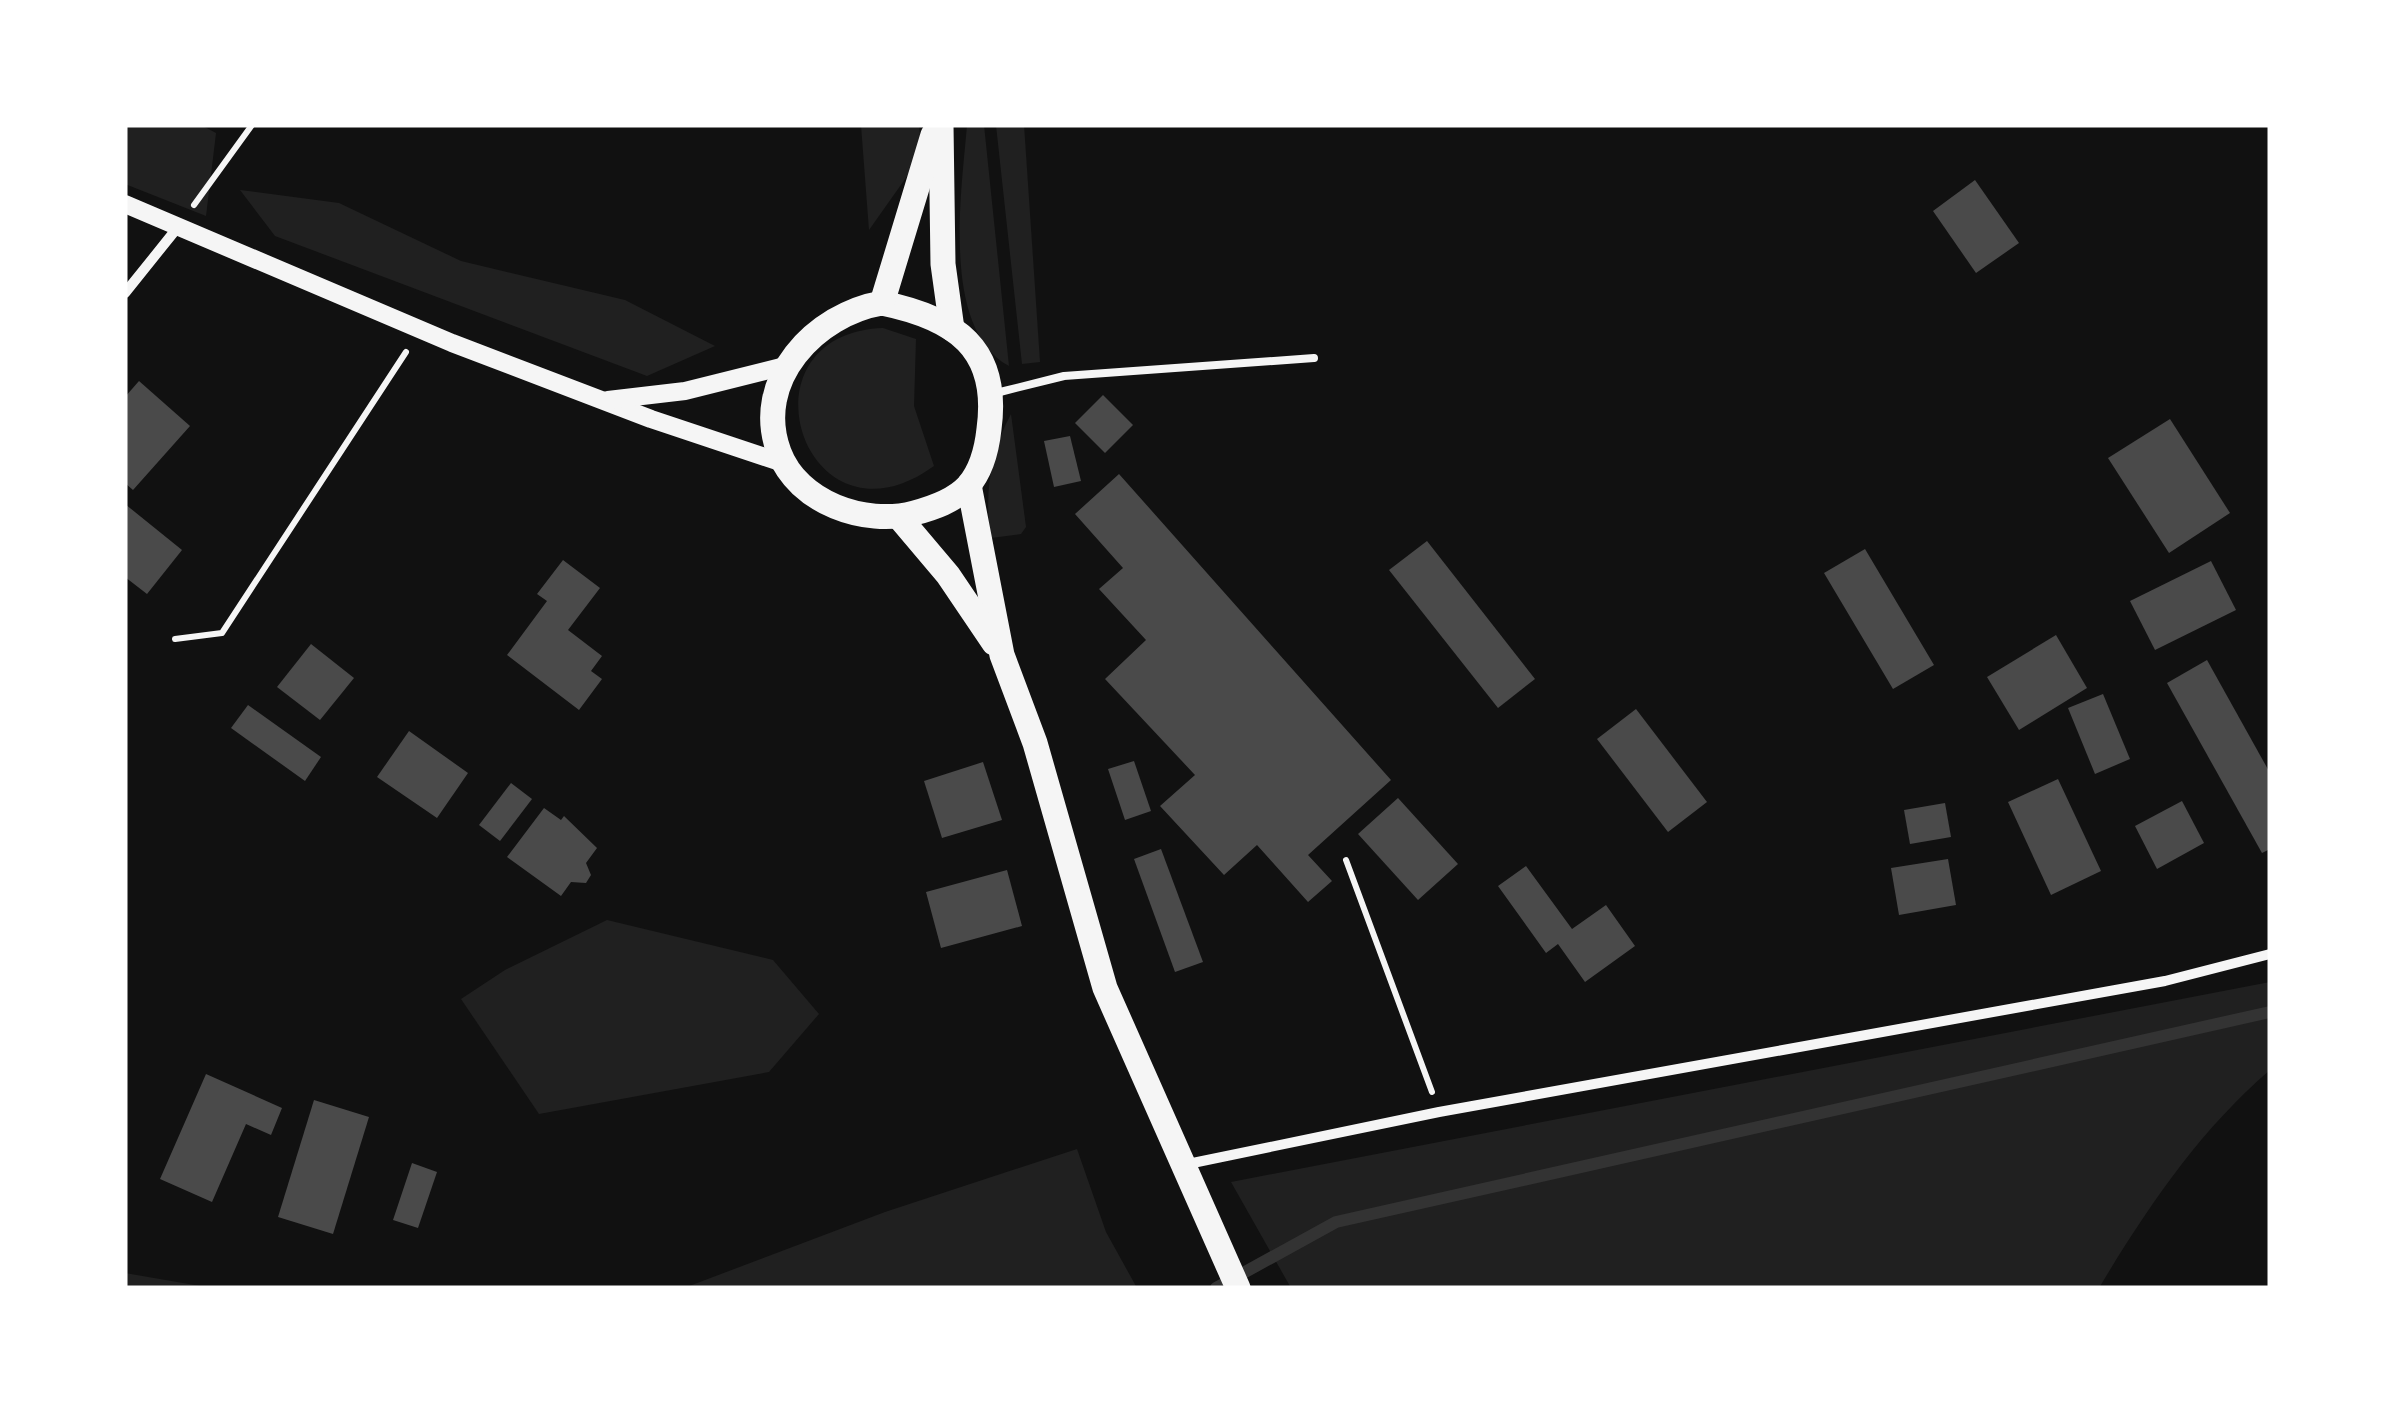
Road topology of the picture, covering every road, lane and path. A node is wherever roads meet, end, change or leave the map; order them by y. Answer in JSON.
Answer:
{"nodes":[{"id":1,"x":252,"y":125,"type":"edge"},
{"id":2,"x":938,"y":125,"type":"edge"},
{"id":3,"x":125,"y":204,"type":"edge"},
{"id":4,"x":178,"y":226,"type":"junction"},
{"id":5,"x":125,"y":293,"type":"edge"},
{"id":6,"x":882,"y":303,"type":"junction"},
{"id":7,"x":952,"y":328,"type":"junction"},
{"id":8,"x":420,"y":330,"type":"junction"},
{"id":9,"x":1314,"y":358,"type":"dead end"},
{"id":10,"x":789,"y":366,"type":"junction"},
{"id":11,"x":992,"y":394,"type":"junction"},
{"id":12,"x":608,"y":400,"type":"junction"},
{"id":13,"x":786,"y":464,"type":"junction"},
{"id":14,"x":969,"y":485,"type":"junction"},
{"id":15,"x":899,"y":517,"type":"junction"},
{"id":16,"x":175,"y":640,"type":"dead end"},
{"id":17,"x":1002,"y":655,"type":"junction"},
{"id":18,"x":1346,"y":860,"type":"dead end"},
{"id":19,"x":2270,"y":954,"type":"edge"},
{"id":20,"x":1439,"y":1112,"type":"junction"},
{"id":21,"x":1182,"y":1166,"type":"junction"},
{"id":22,"x":1238,"y":1288,"type":"edge"}],
"edges":[{"from":1,"to":4,"type":"path"},
{"from":2,"to":6,"type":"main road"},
{"from":2,"to":7,"type":"main road"},
{"from":3,"to":4,"type":"street"},
{"from":4,"to":5,"type":"street"},
{"from":4,"to":8,"type":"street"},
{"from":6,"to":7,"type":"main road"},
{"from":6,"to":10,"type":"main road"},
{"from":7,"to":11,"type":"main road"},
{"from":8,"to":12,"type":"street"},
{"from":8,"to":16,"type":"path"},
{"from":9,"to":11,"type":"lane"},
{"from":10,"to":12,"type":"street"},
{"from":10,"to":13,"type":"main road"},
{"from":11,"to":14,"type":"main road"},
{"from":12,"to":13,"type":"street"},
{"from":13,"to":15,"type":"main road"},
{"from":14,"to":15,"type":"main road"},
{"from":14,"to":17,"type":"main road"},
{"from":15,"to":17,"type":"main road"},
{"from":17,"to":21,"type":"main road"},
{"from":18,"to":20,"type":"path"},
{"from":19,"to":20,"type":"street"},
{"from":20,"to":21,"type":"street"},
{"from":21,"to":22,"type":"main road"}]}
